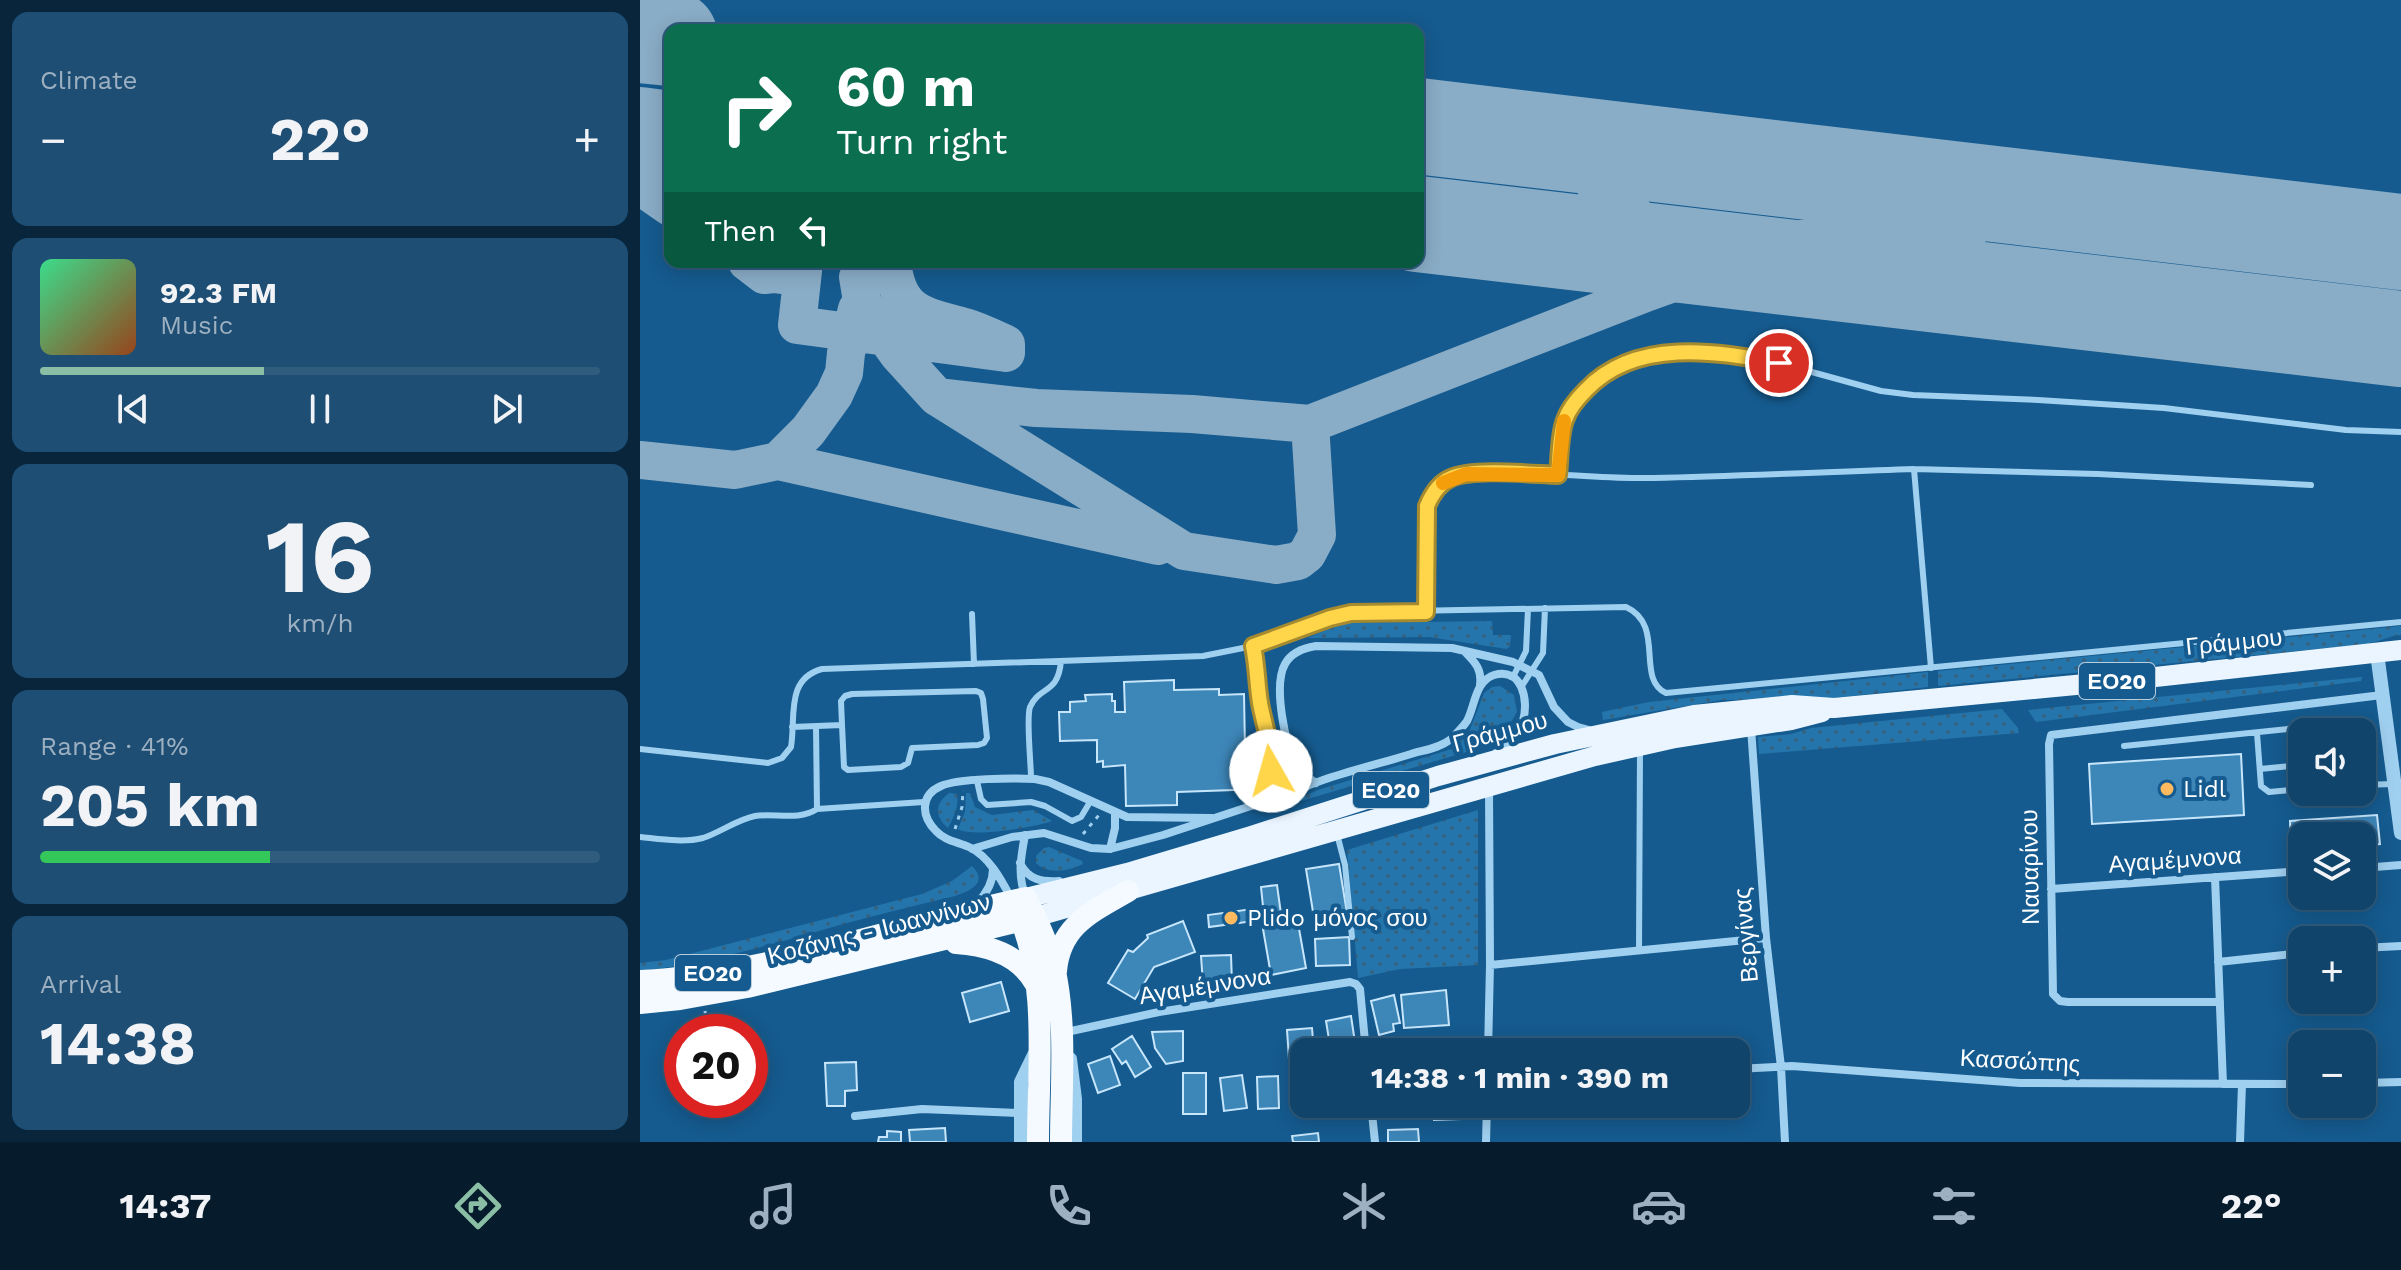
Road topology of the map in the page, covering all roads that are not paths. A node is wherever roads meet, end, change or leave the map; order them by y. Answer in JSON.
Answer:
{"nodes":[{"id":1,"x":2401,"y":432,"type":"edge"},
{"id":2,"x":1914,"y":469,"type":"junction"},
{"id":3,"x":1558,"y":475,"type":"junction"},
{"id":4,"x":2311,"y":485,"type":"dead end"},
{"id":5,"x":1545,"y":608,"type":"junction"},
{"id":6,"x":1528,"y":609,"type":"junction"},
{"id":7,"x":1426,"y":612,"type":"junction"},
{"id":8,"x":972,"y":614,"type":"dead end"},
{"id":9,"x":2401,"y":622,"type":"edge"},
{"id":10,"x":1253,"y":646,"type":"junction"},
{"id":11,"x":1463,"y":650,"type":"junction"},
{"id":12,"x":2401,"y":650,"type":"edge"},
{"id":13,"x":2377,"y":653,"type":"junction"},
{"id":14,"x":1061,"y":661,"type":"junction"},
{"id":15,"x":974,"y":664,"type":"junction"},
{"id":16,"x":1520,"y":665,"type":"junction"},
{"id":17,"x":1931,"y":668,"type":"junction"},
{"id":18,"x":1532,"y":671,"type":"junction"},
{"id":19,"x":1513,"y":677,"type":"junction"},
{"id":20,"x":1522,"y":686,"type":"junction"},
{"id":21,"x":1479,"y":690,"type":"junction"},
{"id":22,"x":2382,"y":695,"type":"junction"},
{"id":23,"x":1756,"y":716,"type":"junction"},
{"id":24,"x":842,"y":725,"type":"junction"},
{"id":25,"x":816,"y":726,"type":"junction"},
{"id":26,"x":792,"y":727,"type":"junction"},
{"id":27,"x":2288,"y":729,"type":"edge"},
{"id":28,"x":1614,"y":731,"type":"junction"},
{"id":29,"x":2257,"y":733,"type":"junction"},
{"id":30,"x":1640,"y":745,"type":"junction"},
{"id":31,"x":2124,"y":746,"type":"dead end"},
{"id":32,"x":640,"y":749,"type":"edge"},
{"id":33,"x":1292,"y":755,"type":"junction"},
{"id":34,"x":2288,"y":766,"type":"edge"},
{"id":35,"x":1467,"y":768,"type":"junction"},
{"id":36,"x":2260,"y":769,"type":"junction"},
{"id":37,"x":1270,"y":777,"type":"dead end"},
{"id":38,"x":1031,"y":778,"type":"junction"},
{"id":39,"x":977,"y":781,"type":"junction"},
{"id":40,"x":1320,"y":781,"type":"junction"},
{"id":41,"x":2393,"y":784,"type":"junction"},
{"id":42,"x":2376,"y":785,"type":"edge"},
{"id":43,"x":1489,"y":786,"type":"junction"},
{"id":44,"x":2288,"y":790,"type":"edge"},
{"id":45,"x":1271,"y":797,"type":"junction"},
{"id":46,"x":924,"y":802,"type":"junction"},
{"id":47,"x":1090,"y":802,"type":"junction"},
{"id":48,"x":817,"y":809,"type":"junction"},
{"id":49,"x":1115,"y":814,"type":"junction"},
{"id":50,"x":1212,"y":818,"type":"junction"},
{"id":51,"x":1336,"y":830,"type":"junction"},
{"id":52,"x":2401,"y":833,"type":"edge"},
{"id":53,"x":1025,"y":835,"type":"junction"},
{"id":54,"x":640,"y":837,"type":"edge"},
{"id":55,"x":972,"y":849,"type":"junction"},
{"id":56,"x":1110,"y":849,"type":"junction"},
{"id":57,"x":1020,"y":863,"type":"junction"},
{"id":58,"x":2401,"y":865,"type":"edge"},
{"id":59,"x":2376,"y":867,"type":"edge"},
{"id":60,"x":993,"y":868,"type":"junction"},
{"id":61,"x":2288,"y":872,"type":"edge"},
{"id":62,"x":2215,"y":877,"type":"junction"},
{"id":63,"x":1127,"y":882,"type":"junction"},
{"id":64,"x":2051,"y":889,"type":"junction"},
{"id":65,"x":1024,"y":909,"type":"junction"},
{"id":66,"x":961,"y":914,"type":"junction"},
{"id":67,"x":1352,"y":937,"type":"dead end"},
{"id":68,"x":1766,"y":938,"type":"junction"},
{"id":69,"x":938,"y":942,"type":"junction"},
{"id":70,"x":2401,"y":946,"type":"edge"},
{"id":71,"x":2376,"y":947,"type":"edge"},
{"id":72,"x":1639,"y":951,"type":"junction"},
{"id":73,"x":2288,"y":954,"type":"edge"},
{"id":74,"x":2218,"y":962,"type":"junction"},
{"id":75,"x":1490,"y":965,"type":"junction"},
{"id":76,"x":640,"y":981,"type":"edge"},
{"id":77,"x":1046,"y":982,"type":"junction"},
{"id":78,"x":2220,"y":1002,"type":"junction"},
{"id":79,"x":640,"y":1003,"type":"edge"},
{"id":80,"x":1061,"y":1034,"type":"junction"},
{"id":81,"x":1365,"y":1038,"type":"edge"},
{"id":82,"x":1488,"y":1038,"type":"edge"},
{"id":83,"x":1039,"y":1045,"type":"junction"},
{"id":84,"x":1781,"y":1067,"type":"junction"},
{"id":85,"x":1750,"y":1068,"type":"edge"},
{"id":86,"x":2401,"y":1082,"type":"edge"},
{"id":87,"x":2376,"y":1083,"type":"edge"},
{"id":88,"x":2223,"y":1084,"type":"junction"},
{"id":89,"x":2242,"y":1084,"type":"junction"},
{"id":90,"x":2288,"y":1084,"type":"edge"},
{"id":91,"x":1021,"y":1113,"type":"junction"},
{"id":92,"x":855,"y":1116,"type":"dead end"},
{"id":93,"x":1372,"y":1118,"type":"edge"},
{"id":94,"x":1487,"y":1118,"type":"edge"},
{"id":95,"x":1021,"y":1142,"type":"edge"},
{"id":96,"x":1038,"y":1142,"type":"edge"},
{"id":97,"x":1061,"y":1142,"type":"edge"},
{"id":98,"x":1075,"y":1142,"type":"edge"},
{"id":99,"x":1375,"y":1142,"type":"edge"},
{"id":100,"x":1486,"y":1142,"type":"edge"},
{"id":101,"x":1785,"y":1142,"type":"edge"},
{"id":102,"x":2240,"y":1142,"type":"edge"}],
"edges":[{"from":1,"to":3,"type":"lane"},
{"from":2,"to":3,"type":"lane"},
{"from":2,"to":4,"type":"lane"},
{"from":2,"to":17,"type":"lane"},
{"from":3,"to":7,"type":"lane"},
{"from":5,"to":6,"type":"lane"},
{"from":5,"to":17,"type":"lane"},
{"from":5,"to":18,"type":"lane"},
{"from":6,"to":7,"type":"lane"},
{"from":6,"to":16,"type":"lane"},
{"from":7,"to":10,"type":"lane"},
{"from":8,"to":15,"type":"lane"},
{"from":9,"to":17,"type":"lane"},
{"from":10,"to":14,"type":"lane"},
{"from":10,"to":37,"type":"lane"},
{"from":11,"to":16,"type":"street"},
{"from":11,"to":21,"type":"street"},
{"from":11,"to":33,"type":"street"},
{"from":12,"to":13,"type":"main road","name":"Γράμμου","number":"ΕΟ20"},
{"from":13,"to":22,"type":"street"},
{"from":13,"to":23,"type":"main road","name":"Γράμμου","number":"ΕΟ20"},
{"from":14,"to":15,"type":"lane"},
{"from":14,"to":38,"type":"lane"},
{"from":15,"to":26,"type":"lane"},
{"from":16,"to":18,"type":"street"},
{"from":16,"to":19,"type":"lane"},
{"from":18,"to":20,"type":"lane"},
{"from":18,"to":28,"type":"street"},
{"from":19,"to":20,"type":"street"},
{"from":19,"to":21,"type":"street"},
{"from":20,"to":35,"type":"street"},
{"from":21,"to":40,"type":"street"},
{"from":22,"to":41,"type":"street"},
{"from":22,"to":64,"type":"street","name":"Ναυαρίνου"},
{"from":23,"to":28,"type":"main road","name":"Γράμμου","number":"ΕΟ20"},
{"from":23,"to":30,"type":"main road","number":"ΕΟ20"},
{"from":23,"to":68,"type":"street","name":"Βεργίνας"},
{"from":24,"to":24,"type":"lane"},
{"from":24,"to":25,"type":"lane"},
{"from":25,"to":26,"type":"lane"},
{"from":25,"to":48,"type":"lane"},
{"from":26,"to":32,"type":"lane"},
{"from":27,"to":29,"type":"lane"},
{"from":28,"to":35,"type":"main road","name":"Γράμμου","number":"ΕΟ20"},
{"from":29,"to":31,"type":"lane"},
{"from":29,"to":36,"type":"lane"},
{"from":30,"to":43,"type":"main road","name":"Γράμμου","number":"ΕΟ20"},
{"from":30,"to":72,"type":"lane"},
{"from":33,"to":40,"type":"street"},
{"from":33,"to":45,"type":"street"},
{"from":34,"to":36,"type":"lane"},
{"from":35,"to":63,"type":"main road","name":"Γράμμου","number":"ΕΟ20"},
{"from":36,"to":44,"type":"lane"},
{"from":38,"to":39,"type":"street"},
{"from":38,"to":47,"type":"street"},
{"from":39,"to":46,"type":"street"},
{"from":39,"to":47,"type":"lane"},
{"from":40,"to":45,"type":"street"},
{"from":41,"to":42,"type":"lane"},
{"from":41,"to":52,"type":"street"},
{"from":43,"to":51,"type":"main road","name":"Γράμμου","number":"ΕΟ20"},
{"from":43,"to":75,"type":"street"},
{"from":45,"to":50,"type":"street"},
{"from":46,"to":48,"type":"lane"},
{"from":46,"to":55,"type":"street"},
{"from":47,"to":49,"type":"street"},
{"from":48,"to":54,"type":"lane"},
{"from":49,"to":50,"type":"street"},
{"from":49,"to":56,"type":"street"},
{"from":50,"to":56,"type":"street"},
{"from":51,"to":63,"type":"main road","name":"Γράμμου","number":"ΕΟ20"},
{"from":51,"to":67,"type":"lane"},
{"from":53,"to":55,"type":"street"},
{"from":53,"to":56,"type":"street"},
{"from":53,"to":57,"type":"street"},
{"from":55,"to":60,"type":"street"},
{"from":57,"to":63,"type":"street"},
{"from":57,"to":65,"type":"street"},
{"from":58,"to":59,"type":"street"},
{"from":60,"to":65,"type":"street"},
{"from":60,"to":66,"type":"street"},
{"from":61,"to":62,"type":"street","name":"Αγαμέμνονα"},
{"from":62,"to":64,"type":"street","name":"Αγαμέμνονα"},
{"from":62,"to":74,"type":"street"},
{"from":63,"to":65,"type":"main road","name":"Γράμμου","number":"ΕΟ20"},
{"from":63,"to":77,"type":"highway"},
{"from":64,"to":78,"type":"street","name":"Ναυαρίνου"},
{"from":65,"to":66,"type":"highway","name":"Κοζάνης - Ιωαννίνων","number":"ΕΟ20"},
{"from":65,"to":69,"type":"highway","name":"Κοζάνης - Ιωαννίνων","number":"ΕΟ20"},
{"from":65,"to":77,"type":"highway"},
{"from":66,"to":76,"type":"highway","name":"Κοζάνης - Ιωαννίνων","number":"ΕΟ20"},
{"from":68,"to":72,"type":"street"},
{"from":68,"to":84,"type":"street","name":"Βεργίνας"},
{"from":69,"to":77,"type":"highway"},
{"from":69,"to":79,"type":"highway","name":"Κοζάνης - Ιωαννίνων","number":"ΕΟ20"},
{"from":70,"to":71,"type":"street"},
{"from":72,"to":75,"type":"street"},
{"from":73,"to":74,"type":"street"},
{"from":74,"to":78,"type":"street"},
{"from":75,"to":82,"type":"street"},
{"from":77,"to":80,"type":"highway"},
{"from":77,"to":83,"type":"highway"},
{"from":78,"to":88,"type":"street"},
{"from":80,"to":81,"type":"street","name":"Αγαμέμνονα"},
{"from":80,"to":97,"type":"highway"},
{"from":80,"to":98,"type":"street"},
{"from":83,"to":91,"type":"street"},
{"from":83,"to":96,"type":"highway"},
{"from":84,"to":85,"type":"street","name":"Κασσώπης"},
{"from":84,"to":88,"type":"street","name":"Κασσώπης"},
{"from":84,"to":101,"type":"street","name":"Βεργίνας"},
{"from":86,"to":87,"type":"street"},
{"from":88,"to":89,"type":"street","name":"Κασσώπης"},
{"from":89,"to":90,"type":"street","name":"Κασσώπης"},
{"from":89,"to":102,"type":"street"},
{"from":91,"to":92,"type":"street"},
{"from":91,"to":95,"type":"street"},
{"from":93,"to":99,"type":"street"},
{"from":94,"to":100,"type":"street"}]}
